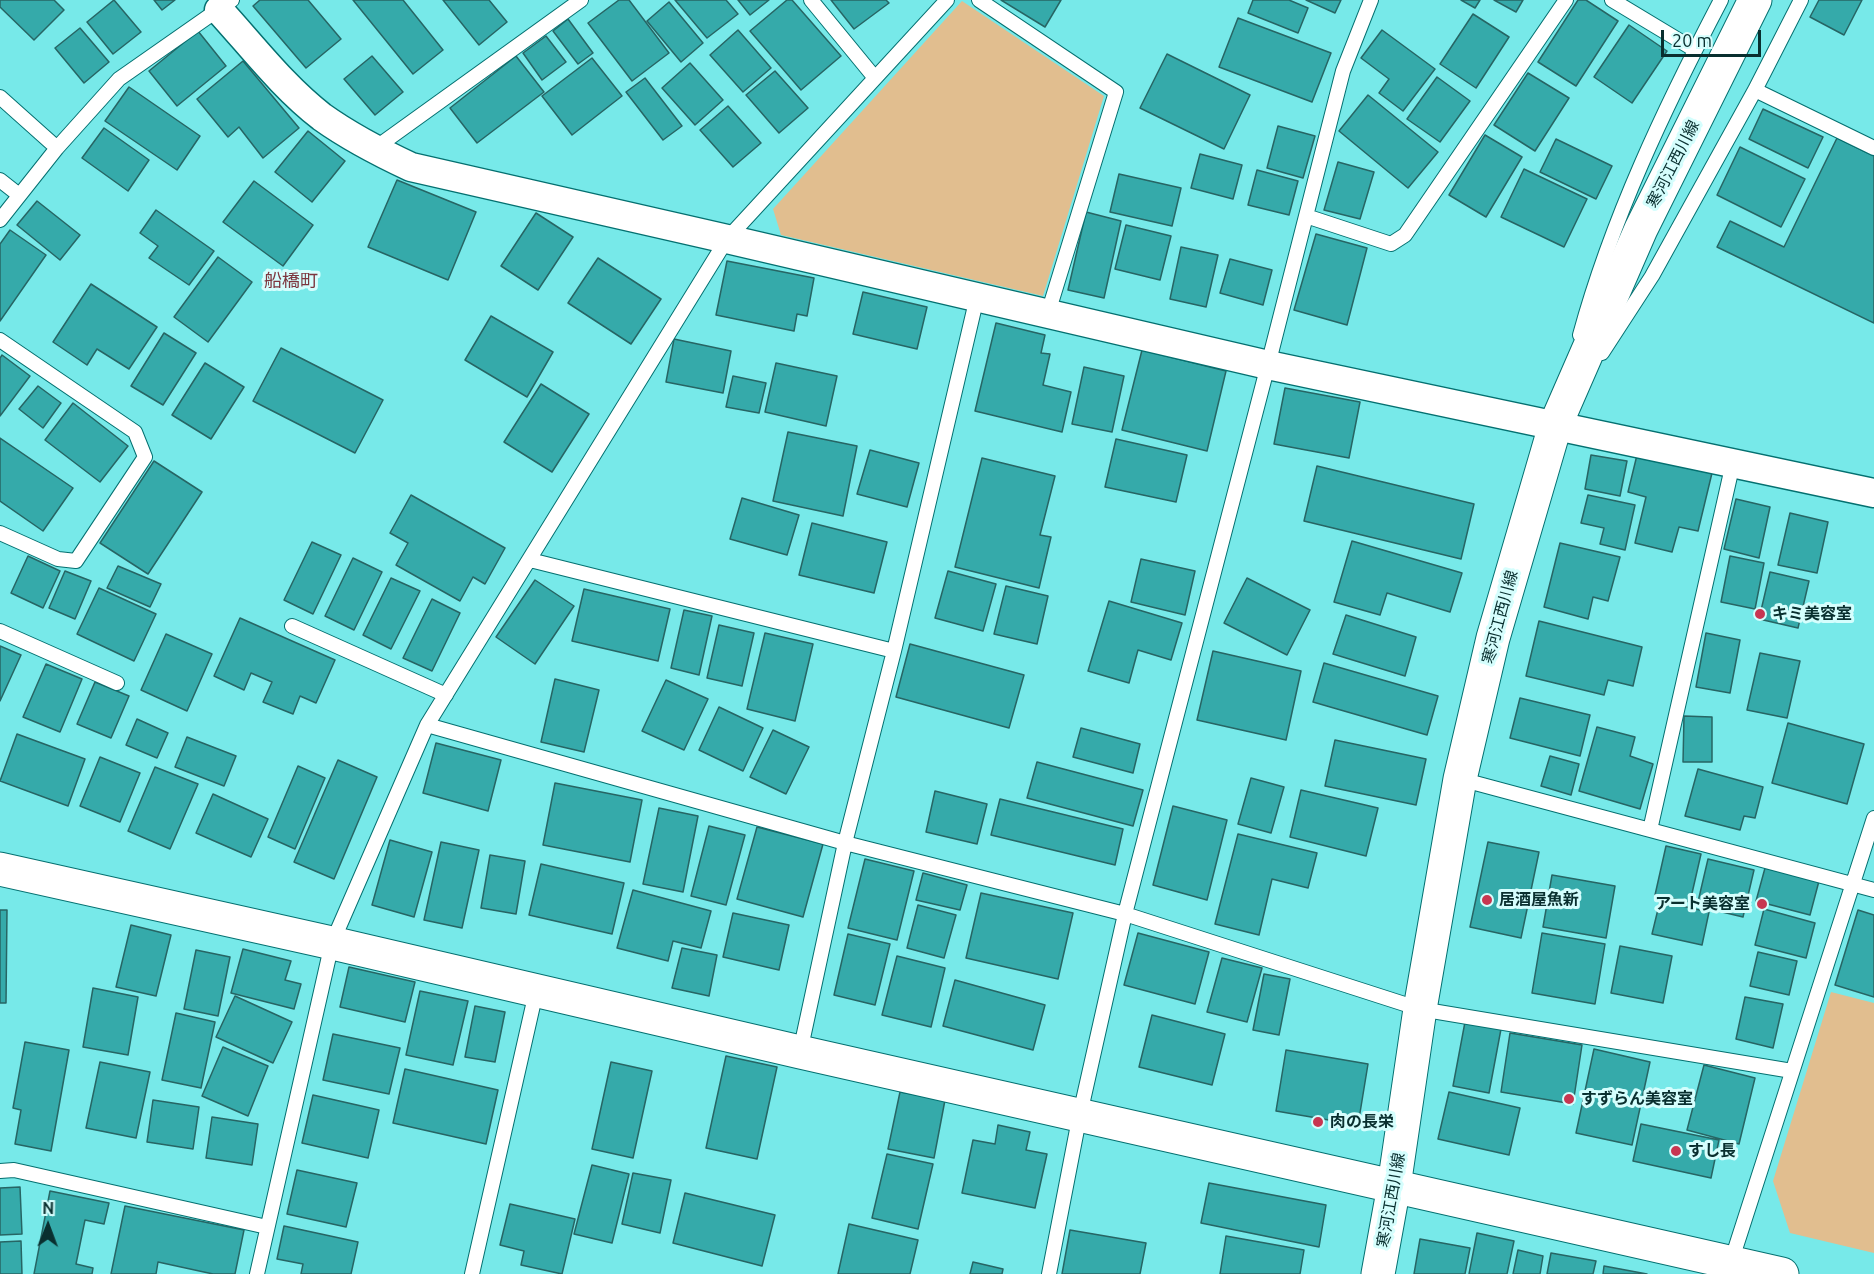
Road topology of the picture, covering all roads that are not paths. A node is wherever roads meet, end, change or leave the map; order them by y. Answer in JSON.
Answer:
{"nodes":[{"id":1,"x":581,"y":0,"type":"edge"},
{"id":2,"x":811,"y":0,"type":"edge"},
{"id":3,"x":947,"y":0,"type":"edge"},
{"id":4,"x":979,"y":0,"type":"edge"},
{"id":5,"x":1371,"y":0,"type":"edge"},
{"id":6,"x":1566,"y":0,"type":"edge"},
{"id":7,"x":1612,"y":0,"type":"edge"},
{"id":8,"x":1721,"y":0,"type":"edge"},
{"id":9,"x":1755,"y":0,"type":"edge"},
{"id":10,"x":1801,"y":0,"type":"edge"},
{"id":11,"x":221,"y":3,"type":"edge"},
{"id":12,"x":1695,"y":50,"type":"junction"},
{"id":13,"x":875,"y":78,"type":"junction"},
{"id":14,"x":1755,"y":90,"type":"junction"},
{"id":15,"x":0,"y":97,"type":"edge"},
{"id":16,"x":57,"y":148,"type":"junction"},
{"id":17,"x":1874,"y":148,"type":"edge"},
{"id":18,"x":374,"y":149,"type":"junction"},
{"id":19,"x":0,"y":180,"type":"edge"},
{"id":20,"x":19,"y":195,"type":"junction"},
{"id":21,"x":1306,"y":216,"type":"junction"},
{"id":22,"x":0,"y":220,"type":"edge"},
{"id":23,"x":727,"y":239,"type":"junction"},
{"id":24,"x":977,"y":297,"type":"junction"},
{"id":25,"x":1048,"y":313,"type":"junction"},
{"id":26,"x":0,"y":340,"type":"edge"},
{"id":27,"x":1268,"y":366,"type":"junction"},
{"id":28,"x":1555,"y":426,"type":"junction"},
{"id":29,"x":1733,"y":464,"type":"junction"},
{"id":30,"x":1874,"y":493,"type":"edge"},
{"id":31,"x":0,"y":533,"type":"edge"},
{"id":32,"x":530,"y":560,"type":"junction"},
{"id":33,"x":291,"y":626,"type":"dead end"},
{"id":34,"x":0,"y":631,"type":"edge"},
{"id":35,"x":894,"y":651,"type":"junction"},
{"id":36,"x":117,"y":683,"type":"dead end"},
{"id":37,"x":446,"y":695,"type":"junction"},
{"id":38,"x":427,"y":725,"type":"junction"},
{"id":39,"x":1460,"y":779,"type":"junction"},
{"id":40,"x":1874,"y":818,"type":"edge"},
{"id":41,"x":1650,"y":830,"type":"junction"},
{"id":42,"x":845,"y":843,"type":"junction"},
{"id":43,"x":0,"y":869,"type":"edge"},
{"id":44,"x":1853,"y":885,"type":"junction"},
{"id":45,"x":1874,"y":890,"type":"edge"},
{"id":46,"x":1125,"y":914,"type":"junction"},
{"id":47,"x":332,"y":943,"type":"junction"},
{"id":48,"x":536,"y":992,"type":"junction"},
{"id":49,"x":1420,"y":1009,"type":"junction"},
{"id":50,"x":800,"y":1052,"type":"junction"},
{"id":51,"x":1792,"y":1071,"type":"junction"},
{"id":52,"x":1080,"y":1114,"type":"junction"},
{"id":53,"x":0,"y":1171,"type":"edge"},
{"id":54,"x":1394,"y":1186,"type":"junction"},
{"id":55,"x":267,"y":1227,"type":"junction"},
{"id":56,"x":1730,"y":1268,"type":"edge"},
{"id":57,"x":257,"y":1274,"type":"edge"},
{"id":58,"x":472,"y":1274,"type":"edge"},
{"id":59,"x":1049,"y":1274,"type":"edge"},
{"id":60,"x":1378,"y":1274,"type":"edge"},
{"id":61,"x":1782,"y":1274,"type":"edge"}],
"edges":[{"from":1,"to":18,"type":"lane"},
{"from":2,"to":13,"type":"lane"},
{"from":3,"to":13,"type":"lane"},
{"from":4,"to":25,"type":"lane"},
{"from":5,"to":21,"type":"lane"},
{"from":6,"to":21,"type":"lane"},
{"from":7,"to":12,"type":"lane"},
{"from":8,"to":12,"type":"lane"},
{"from":9,"to":28,"type":"street","name":"寒河江西川線"},
{"from":10,"to":14,"type":"lane"},
{"from":11,"to":16,"type":"lane"},
{"from":11,"to":18,"type":"street"},
{"from":12,"to":28,"type":"lane"},
{"from":13,"to":23,"type":"lane"},
{"from":14,"to":17,"type":"lane"},
{"from":14,"to":28,"type":"lane"},
{"from":15,"to":16,"type":"lane"},
{"from":16,"to":20,"type":"lane"},
{"from":18,"to":23,"type":"street"},
{"from":19,"to":20,"type":"lane"},
{"from":20,"to":22,"type":"lane"},
{"from":21,"to":27,"type":"lane"},
{"from":23,"to":24,"type":"street"},
{"from":23,"to":32,"type":"lane"},
{"from":24,"to":25,"type":"street"},
{"from":24,"to":35,"type":"lane"},
{"from":25,"to":27,"type":"street"},
{"from":26,"to":31,"type":"lane"},
{"from":27,"to":28,"type":"street"},
{"from":27,"to":46,"type":"lane"},
{"from":28,"to":29,"type":"street"},
{"from":28,"to":39,"type":"street","name":"寒河江西川線"},
{"from":29,"to":30,"type":"street"},
{"from":29,"to":41,"type":"lane"},
{"from":32,"to":35,"type":"lane"},
{"from":32,"to":37,"type":"lane"},
{"from":33,"to":37,"type":"lane"},
{"from":34,"to":36,"type":"lane"},
{"from":35,"to":42,"type":"lane"},
{"from":37,"to":38,"type":"lane"},
{"from":38,"to":42,"type":"lane"},
{"from":38,"to":47,"type":"lane"},
{"from":39,"to":41,"type":"lane"},
{"from":39,"to":49,"type":"street","name":"寒河江西川線"},
{"from":40,"to":44,"type":"lane"},
{"from":41,"to":44,"type":"lane"},
{"from":42,"to":46,"type":"lane"},
{"from":42,"to":50,"type":"lane"},
{"from":43,"to":47,"type":"street"},
{"from":44,"to":45,"type":"lane"},
{"from":44,"to":51,"type":"lane"},
{"from":46,"to":49,"type":"lane"},
{"from":46,"to":52,"type":"lane"},
{"from":47,"to":48,"type":"street"},
{"from":47,"to":55,"type":"lane"},
{"from":48,"to":50,"type":"street"},
{"from":48,"to":58,"type":"lane"},
{"from":49,"to":51,"type":"lane"},
{"from":49,"to":54,"type":"street","name":"寒河江西川線"},
{"from":50,"to":52,"type":"street"},
{"from":51,"to":56,"type":"lane"},
{"from":52,"to":54,"type":"street"},
{"from":52,"to":59,"type":"lane"},
{"from":53,"to":55,"type":"lane"},
{"from":54,"to":56,"type":"street"},
{"from":54,"to":60,"type":"street","name":"寒河江西川線"},
{"from":55,"to":57,"type":"lane"},
{"from":56,"to":61,"type":"street"}]}
